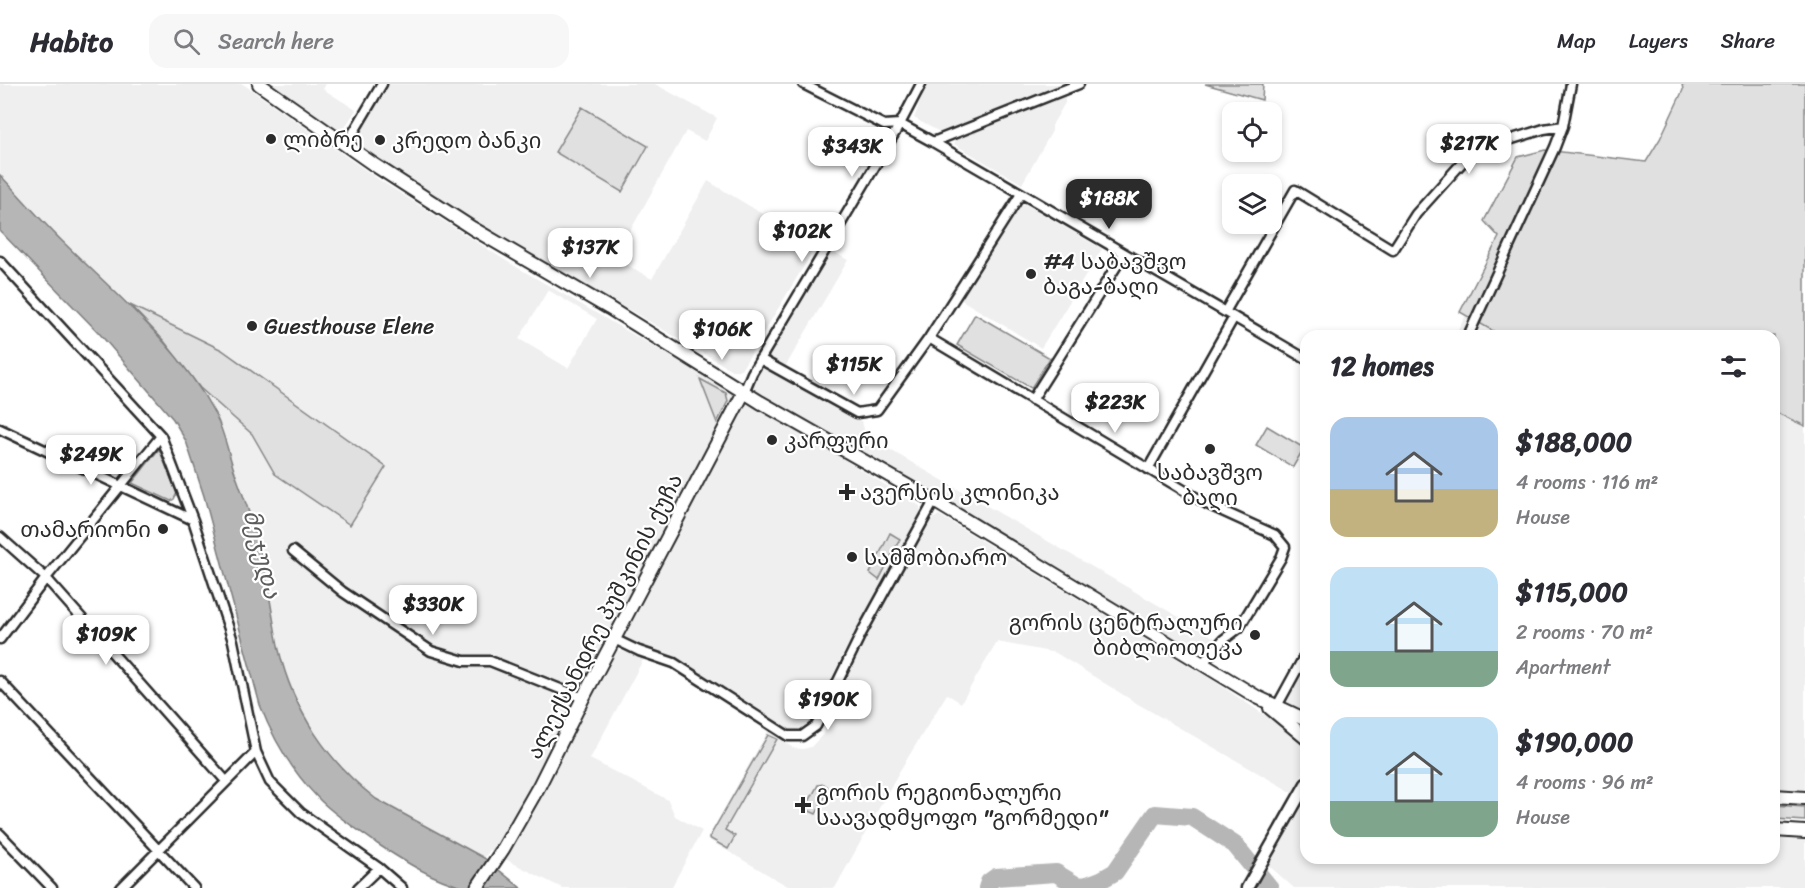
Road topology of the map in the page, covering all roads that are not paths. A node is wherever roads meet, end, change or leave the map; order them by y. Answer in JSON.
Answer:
{"nodes":[{"id":1,"x":258,"y":84,"type":"edge"},
{"id":2,"x":382,"y":84,"type":"edge"},
{"id":3,"x":803,"y":84,"type":"edge"},
{"id":4,"x":921,"y":84,"type":"edge"},
{"id":5,"x":1079,"y":84,"type":"edge"},
{"id":6,"x":1571,"y":84,"type":"edge"},
{"id":7,"x":900,"y":124,"type":"junction"},
{"id":8,"x":1563,"y":126,"type":"junction"},
{"id":9,"x":933,"y":142,"type":"junction"},
{"id":10,"x":346,"y":145,"type":"junction"},
{"id":11,"x":1021,"y":194,"type":"junction"},
{"id":12,"x":1124,"y":254,"type":"junction"},
{"id":13,"x":0,"y":261,"type":"edge"},
{"id":14,"x":1225,"y":312,"type":"junction"},
{"id":15,"x":1234,"y":317,"type":"junction"},
{"id":16,"x":1471,"y":330,"type":"edge"},
{"id":17,"x":929,"y":338,"type":"junction"},
{"id":18,"x":1300,"y":356,"type":"edge"},
{"id":19,"x":760,"y":359,"type":"junction"},
{"id":20,"x":744,"y":392,"type":"junction"},
{"id":21,"x":1032,"y":399,"type":"junction"},
{"id":22,"x":0,"y":429,"type":"edge"},
{"id":23,"x":161,"y":436,"type":"junction"},
{"id":24,"x":1148,"y":469,"type":"junction"},
{"id":25,"x":121,"y":486,"type":"junction"},
{"id":26,"x":934,"y":501,"type":"junction"},
{"id":27,"x":193,"y":520,"type":"junction"},
{"id":28,"x":0,"y":537,"type":"edge"},
{"id":29,"x":293,"y":551,"type":"dead end"},
{"id":30,"x":46,"y":578,"type":"junction"},
{"id":31,"x":0,"y":639,"type":"edge"},
{"id":32,"x":615,"y":639,"type":"junction"},
{"id":33,"x":1202,"y":664,"type":"junction"},
{"id":34,"x":1300,"y":664,"type":"edge"},
{"id":35,"x":0,"y":681,"type":"edge"},
{"id":36,"x":1257,"y":697,"type":"junction"},
{"id":37,"x":583,"y":698,"type":"junction"},
{"id":38,"x":1277,"y":706,"type":"junction"},
{"id":39,"x":1300,"y":717,"type":"edge"},
{"id":40,"x":1300,"y":733,"type":"edge"},
{"id":41,"x":256,"y":752,"type":"junction"},
{"id":42,"x":226,"y":781,"type":"junction"},
{"id":43,"x":1300,"y":795,"type":"edge"},
{"id":44,"x":1780,"y":796,"type":"edge"},
{"id":45,"x":1805,"y":798,"type":"edge"},
{"id":46,"x":1780,"y":830,"type":"edge"},
{"id":47,"x":1805,"y":832,"type":"edge"},
{"id":48,"x":0,"y":834,"type":"edge"},
{"id":49,"x":159,"y":850,"type":"junction"},
{"id":50,"x":379,"y":868,"type":"junction"},
{"id":51,"x":1249,"y":884,"type":"edge"},
{"id":52,"x":52,"y":888,"type":"edge"},
{"id":53,"x":121,"y":888,"type":"edge"},
{"id":54,"x":194,"y":888,"type":"edge"},
{"id":55,"x":358,"y":888,"type":"edge"},
{"id":56,"x":402,"y":888,"type":"edge"},
{"id":57,"x":477,"y":888,"type":"edge"}],
"edges":[{"from":1,"to":10,"type":"main road"},
{"from":2,"to":10,"type":"street"},
{"from":3,"to":7,"type":"street"},
{"from":4,"to":7,"type":"street"},
{"from":5,"to":9,"type":"street"},
{"from":6,"to":8,"type":"street"},
{"from":7,"to":9,"type":"street"},
{"from":7,"to":19,"type":"street"},
{"from":8,"to":14,"type":"street"},
{"from":8,"to":16,"type":"street"},
{"from":9,"to":11,"type":"street"},
{"from":10,"to":20,"type":"main road"},
{"from":11,"to":12,"type":"street"},
{"from":11,"to":17,"type":"street"},
{"from":12,"to":14,"type":"street"},
{"from":12,"to":21,"type":"street"},
{"from":13,"to":23,"type":"street"},
{"from":14,"to":15,"type":"street"},
{"from":15,"to":18,"type":"street"},
{"from":15,"to":24,"type":"street"},
{"from":17,"to":19,"type":"street"},
{"from":17,"to":21,"type":"street"},
{"from":19,"to":20,"type":"street"},
{"from":20,"to":26,"type":"main road"},
{"from":20,"to":32,"type":"main road","name":"ალექსანდრე პუშკინის ქუჩა"},
{"from":21,"to":24,"type":"street"},
{"from":22,"to":25,"type":"street"},
{"from":23,"to":25,"type":"street"},
{"from":23,"to":27,"type":"street"},
{"from":24,"to":33,"type":"street"},
{"from":25,"to":27,"type":"street"},
{"from":25,"to":30,"type":"street"},
{"from":26,"to":32,"type":"street"},
{"from":26,"to":33,"type":"main road"},
{"from":27,"to":41,"type":"street"},
{"from":28,"to":30,"type":"street"},
{"from":29,"to":37,"type":"street"},
{"from":30,"to":31,"type":"street"},
{"from":30,"to":42,"type":"street"},
{"from":32,"to":37,"type":"main road","name":"ალექსანდრე პუშკინის ქუჩა"},
{"from":33,"to":36,"type":"main road"},
{"from":34,"to":38,"type":"street"},
{"from":35,"to":49,"type":"street"},
{"from":36,"to":38,"type":"main road"},
{"from":36,"to":40,"type":"main road"},
{"from":37,"to":57,"type":"main road","name":"ალექსანდრე პუშკინის ქუჩა"},
{"from":38,"to":39,"type":"main road"},
{"from":41,"to":42,"type":"street"},
{"from":41,"to":50,"type":"street"},
{"from":42,"to":49,"type":"street"},
{"from":43,"to":51,"type":"street"},
{"from":44,"to":45,"type":"main road"},
{"from":46,"to":47,"type":"main road"},
{"from":48,"to":52,"type":"street"},
{"from":49,"to":53,"type":"street"},
{"from":49,"to":54,"type":"street"},
{"from":50,"to":55,"type":"street"},
{"from":50,"to":56,"type":"street"}]}
